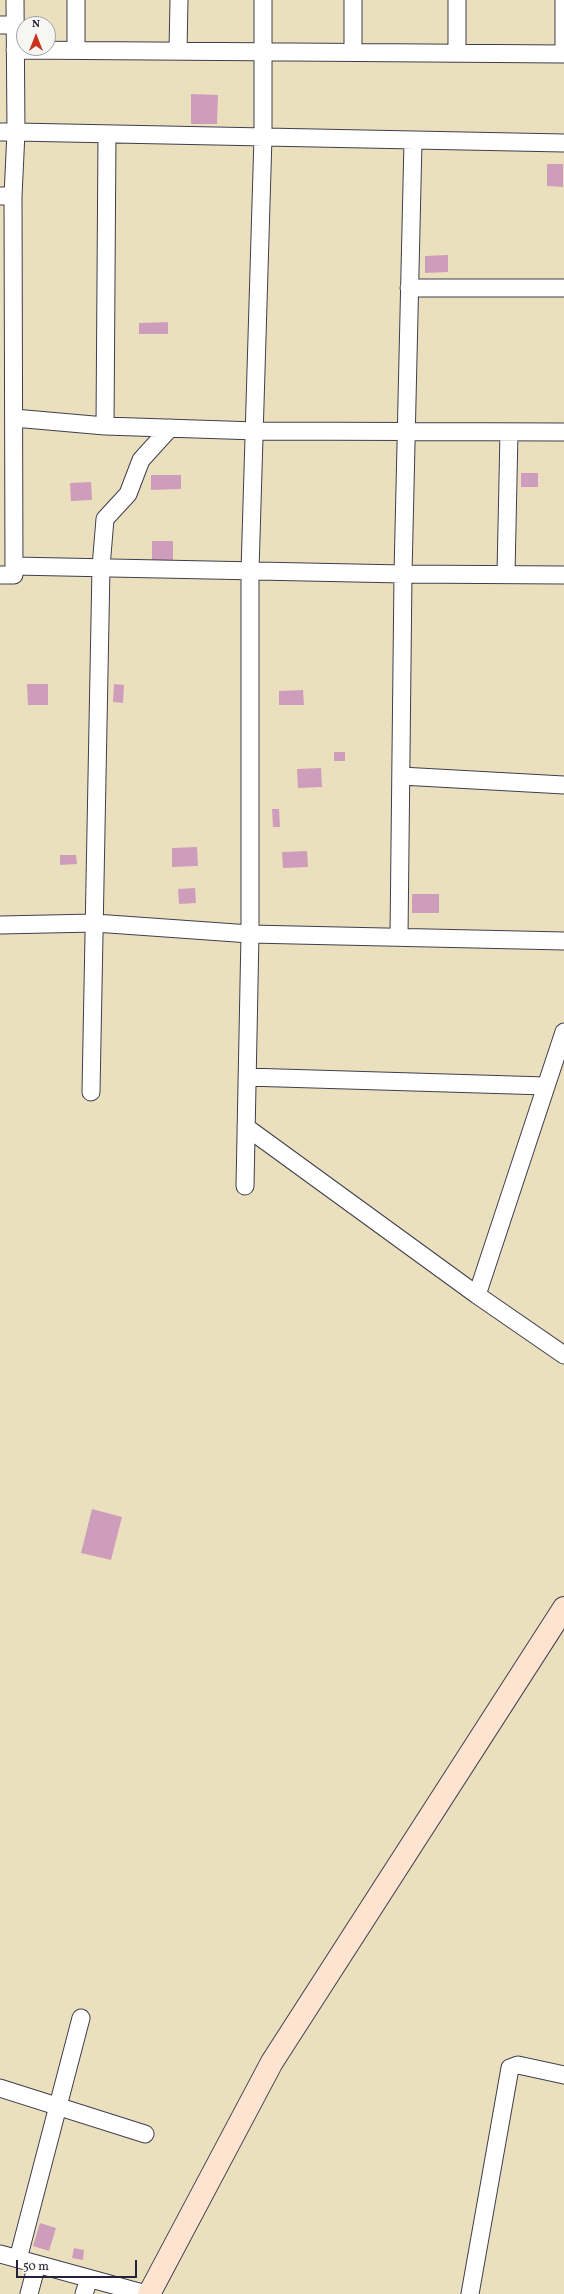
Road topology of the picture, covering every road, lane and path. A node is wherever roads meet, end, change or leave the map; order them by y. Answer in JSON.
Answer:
{"nodes":[{"id":1,"x":14,"y":0,"type":"edge"},
{"id":2,"x":76,"y":0,"type":"edge"},
{"id":3,"x":179,"y":0,"type":"edge"},
{"id":4,"x":263,"y":0,"type":"edge"},
{"id":5,"x":353,"y":0,"type":"edge"},
{"id":6,"x":456,"y":0,"type":"edge"},
{"id":7,"x":564,"y":0,"type":"edge"},
{"id":8,"x":7,"y":25,"type":"edge"},
{"id":9,"x":15,"y":50,"type":"junction"},
{"id":10,"x":76,"y":50,"type":"junction"},
{"id":11,"x":178,"y":51,"type":"junction"},
{"id":12,"x":263,"y":52,"type":"junction"},
{"id":13,"x":353,"y":52,"type":"junction"},
{"id":14,"x":456,"y":53,"type":"junction"},
{"id":15,"x":564,"y":54,"type":"edge"},
{"id":16,"x":8,"y":132,"type":"edge"},
{"id":17,"x":107,"y":134,"type":"junction"},
{"id":18,"x":263,"y":137,"type":"junction"},
{"id":19,"x":413,"y":141,"type":"junction"},
{"id":20,"x":564,"y":143,"type":"edge"},
{"id":21,"x":6,"y":196,"type":"edge"},
{"id":22,"x":7,"y":262,"type":"edge"},
{"id":23,"x":409,"y":288,"type":"junction"},
{"id":24,"x":564,"y":288,"type":"edge"},
{"id":25,"x":7,"y":325,"type":"edge"},
{"id":26,"x":7,"y":390,"type":"edge"},
{"id":27,"x":14,"y":418,"type":"junction"},
{"id":28,"x":104,"y":426,"type":"junction"},
{"id":29,"x":170,"y":428,"type":"junction"},
{"id":30,"x":256,"y":431,"type":"junction"},
{"id":31,"x":406,"y":431,"type":"junction"},
{"id":32,"x":509,"y":432,"type":"junction"},
{"id":33,"x":564,"y":432,"type":"edge"},
{"id":34,"x":7,"y":449,"type":"edge"},
{"id":35,"x":7,"y":514,"type":"edge"},
{"id":36,"x":14,"y":566,"type":"junction"},
{"id":37,"x":101,"y":567,"type":"junction"},
{"id":38,"x":250,"y":570,"type":"junction"},
{"id":39,"x":403,"y":574,"type":"junction"},
{"id":40,"x":506,"y":574,"type":"junction"},
{"id":41,"x":0,"y":575,"type":"edge"},
{"id":42,"x":564,"y":575,"type":"edge"},
{"id":43,"x":401,"y":776,"type":"junction"},
{"id":44,"x":564,"y":785,"type":"edge"},
{"id":45,"x":95,"y":923,"type":"junction"},
{"id":46,"x":0,"y":925,"type":"edge"},
{"id":47,"x":250,"y":934,"type":"junction"},
{"id":48,"x":399,"y":936,"type":"junction"},
{"id":49,"x":564,"y":941,"type":"edge"},
{"id":50,"x":564,"y":1032,"type":"edge"},
{"id":51,"x":247,"y":1077,"type":"junction"},
{"id":52,"x":546,"y":1086,"type":"junction"},
{"id":53,"x":91,"y":1092,"type":"dead end"},
{"id":54,"x":246,"y":1127,"type":"junction"},
{"id":55,"x":245,"y":1186,"type":"dead end"},
{"id":56,"x":477,"y":1295,"type":"junction"},
{"id":57,"x":564,"y":1355,"type":"edge"},
{"id":58,"x":564,"y":1608,"type":"edge"},
{"id":59,"x":81,"y":2018,"type":"dead end"},
{"id":60,"x":564,"y":2075,"type":"edge"},
{"id":61,"x":0,"y":2088,"type":"edge"},
{"id":62,"x":58,"y":2107,"type":"junction"},
{"id":63,"x":145,"y":2134,"type":"dead end"},
{"id":64,"x":0,"y":2254,"type":"edge"},
{"id":65,"x":18,"y":2259,"type":"junction"},
{"id":66,"x":37,"y":2264,"type":"junction"},
{"id":67,"x":87,"y":2286,"type":"edge"},
{"id":68,"x":29,"y":2294,"type":"edge"},
{"id":69,"x":148,"y":2294,"type":"edge"},
{"id":70,"x":470,"y":2294,"type":"edge"}],
"edges":[{"from":1,"to":8,"type":"street"},
{"from":2,"to":10,"type":"street"},
{"from":3,"to":11,"type":"street"},
{"from":4,"to":12,"type":"street"},
{"from":5,"to":13,"type":"street"},
{"from":6,"to":14,"type":"street"},
{"from":7,"to":15,"type":"street"},
{"from":8,"to":9,"type":"street"},
{"from":9,"to":10,"type":"street"},
{"from":9,"to":16,"type":"street"},
{"from":10,"to":11,"type":"street"},
{"from":11,"to":12,"type":"street"},
{"from":12,"to":13,"type":"street"},
{"from":12,"to":18,"type":"street"},
{"from":13,"to":14,"type":"street"},
{"from":14,"to":15,"type":"street"},
{"from":16,"to":17,"type":"street"},
{"from":16,"to":21,"type":"street"},
{"from":17,"to":18,"type":"street"},
{"from":17,"to":28,"type":"street"},
{"from":18,"to":19,"type":"street"},
{"from":18,"to":30,"type":"street"},
{"from":19,"to":20,"type":"street"},
{"from":19,"to":23,"type":"street"},
{"from":21,"to":22,"type":"street"},
{"from":22,"to":25,"type":"street"},
{"from":23,"to":24,"type":"street"},
{"from":23,"to":31,"type":"street"},
{"from":25,"to":26,"type":"street"},
{"from":26,"to":27,"type":"street"},
{"from":27,"to":28,"type":"street"},
{"from":27,"to":34,"type":"street"},
{"from":28,"to":29,"type":"street"},
{"from":29,"to":30,"type":"street"},
{"from":29,"to":37,"type":"street"},
{"from":30,"to":31,"type":"street"},
{"from":30,"to":38,"type":"street"},
{"from":31,"to":32,"type":"street"},
{"from":31,"to":39,"type":"street"},
{"from":32,"to":33,"type":"street"},
{"from":32,"to":40,"type":"street"},
{"from":34,"to":35,"type":"street"},
{"from":35,"to":36,"type":"street"},
{"from":36,"to":37,"type":"street"},
{"from":36,"to":41,"type":"street"},
{"from":37,"to":38,"type":"street"},
{"from":37,"to":45,"type":"street"},
{"from":38,"to":39,"type":"street"},
{"from":38,"to":47,"type":"street"},
{"from":39,"to":40,"type":"street"},
{"from":39,"to":43,"type":"street"},
{"from":40,"to":42,"type":"street"},
{"from":43,"to":44,"type":"street"},
{"from":43,"to":48,"type":"street"},
{"from":45,"to":46,"type":"street"},
{"from":45,"to":47,"type":"street"},
{"from":45,"to":53,"type":"street"},
{"from":47,"to":48,"type":"street"},
{"from":47,"to":51,"type":"street"},
{"from":48,"to":49,"type":"street"},
{"from":50,"to":52,"type":"street"},
{"from":51,"to":52,"type":"street"},
{"from":51,"to":54,"type":"street"},
{"from":52,"to":56,"type":"street"},
{"from":54,"to":55,"type":"street"},
{"from":54,"to":56,"type":"street"},
{"from":56,"to":57,"type":"street"},
{"from":58,"to":69,"type":"street"},
{"from":59,"to":62,"type":"street"},
{"from":60,"to":70,"type":"street"},
{"from":61,"to":62,"type":"street"},
{"from":62,"to":63,"type":"street"},
{"from":62,"to":65,"type":"street"},
{"from":64,"to":65,"type":"street"},
{"from":65,"to":66,"type":"street"},
{"from":66,"to":67,"type":"street"},
{"from":66,"to":68,"type":"street"},
{"from":67,"to":69,"type":"street"}]}
